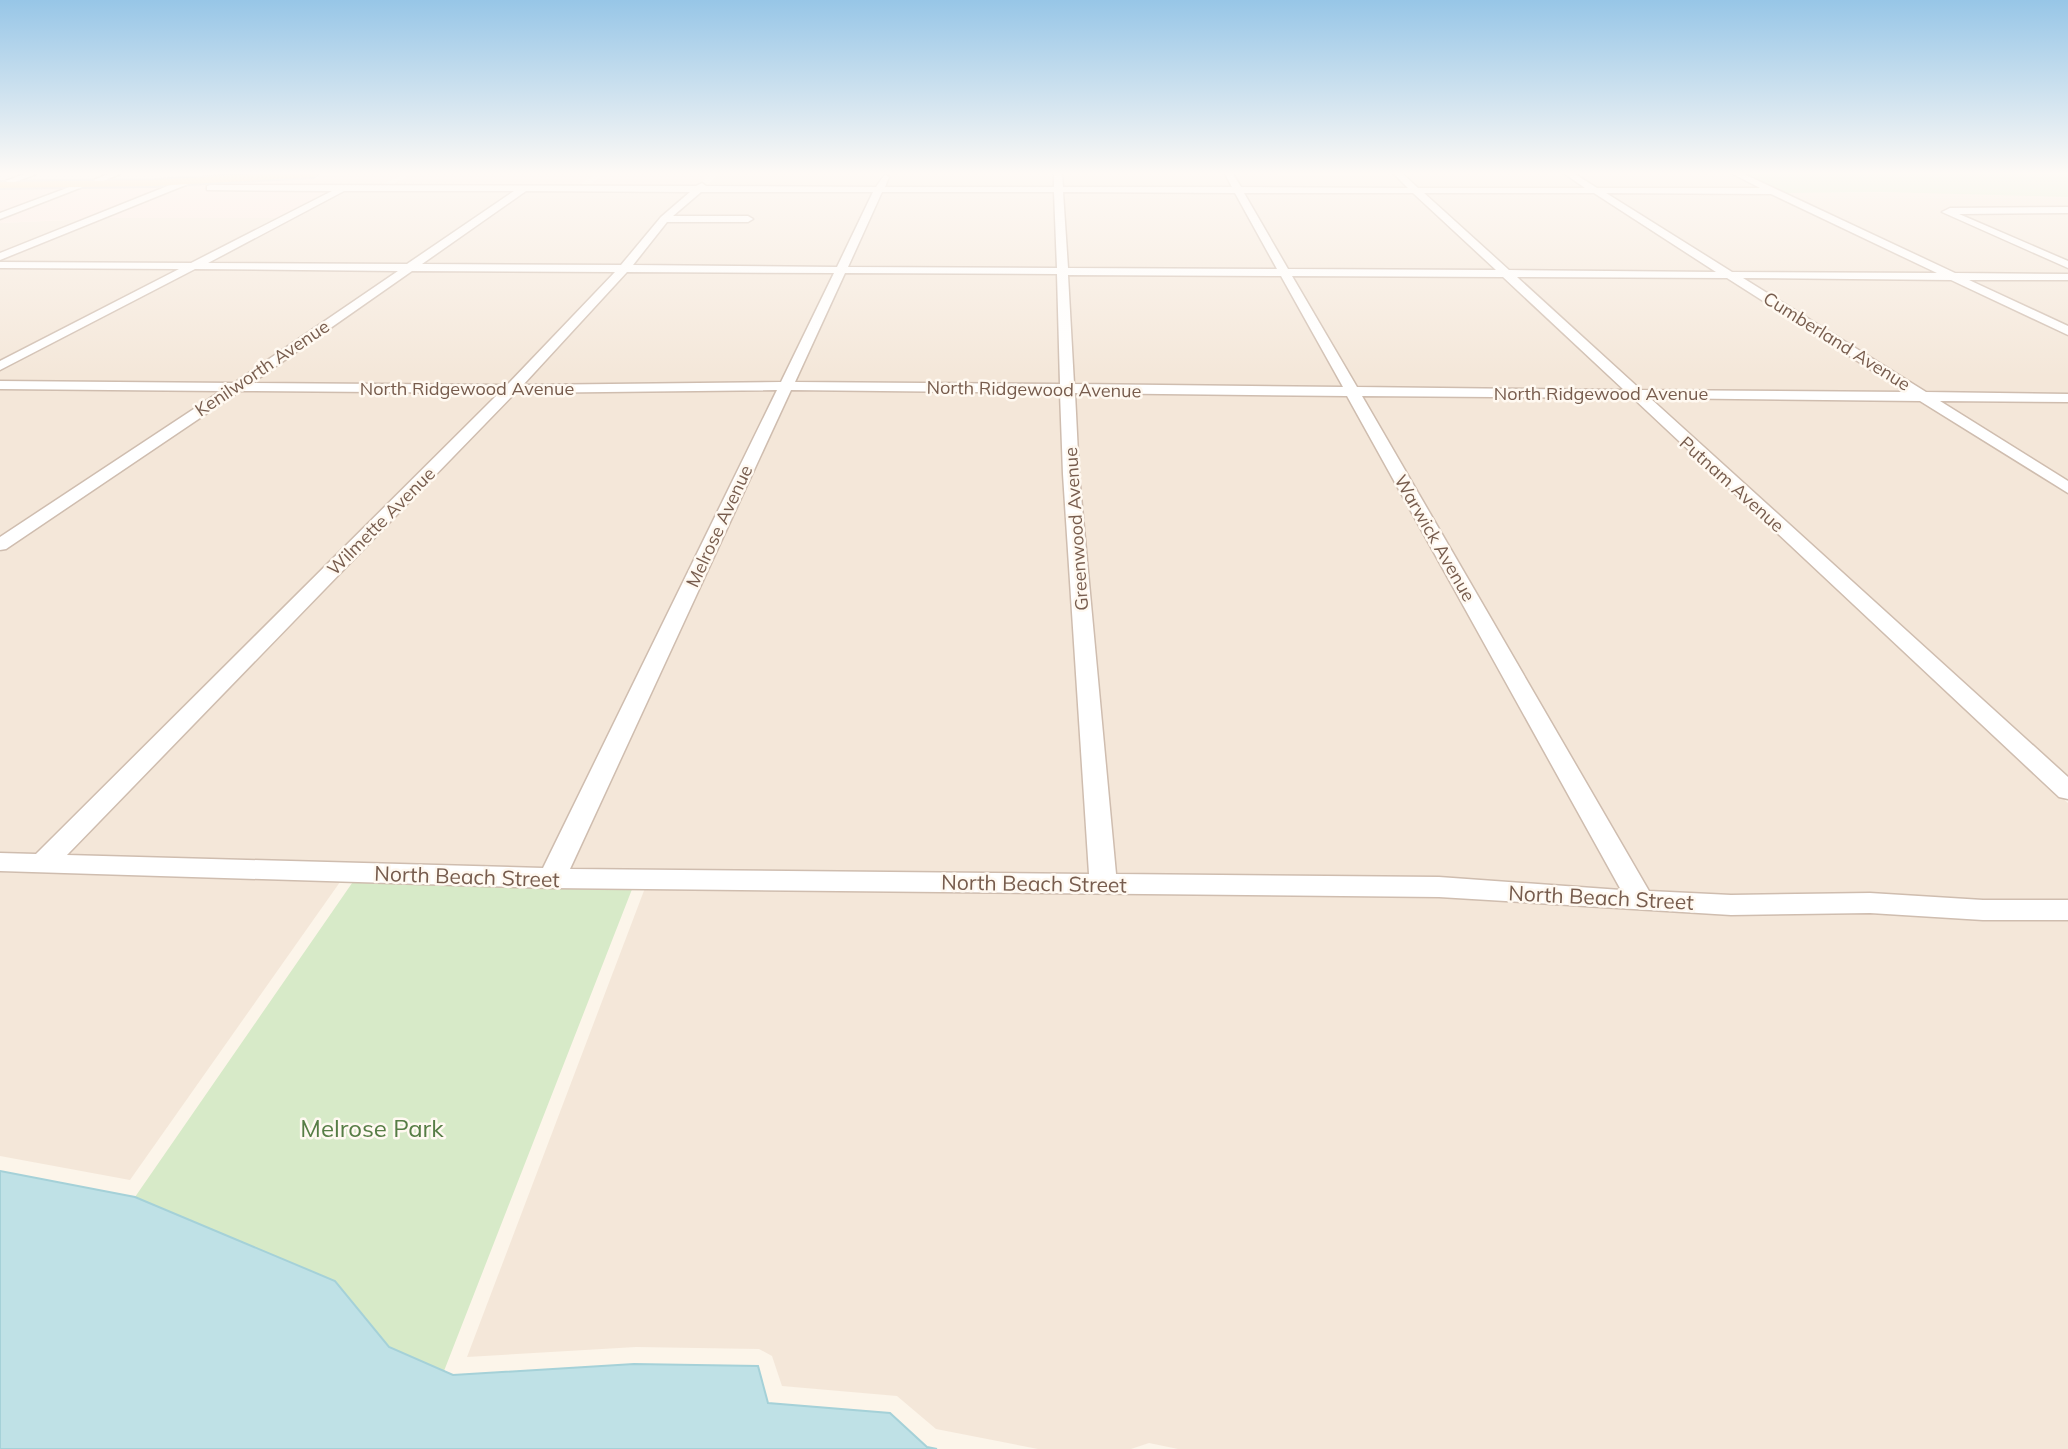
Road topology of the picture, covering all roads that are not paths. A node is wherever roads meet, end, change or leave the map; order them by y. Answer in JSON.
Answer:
{"nodes":[{"id":1,"x":37,"y":242,"type":"edge"},
{"id":2,"x":242,"y":242,"type":"edge"},
{"id":3,"x":445,"y":242,"type":"edge"},
{"id":4,"x":646,"y":242,"type":"edge"},
{"id":5,"x":854,"y":242,"type":"edge"},
{"id":6,"x":1061,"y":242,"type":"edge"},
{"id":7,"x":1266,"y":242,"type":"edge"},
{"id":8,"x":1471,"y":242,"type":"edge"},
{"id":9,"x":1676,"y":242,"type":"edge"},
{"id":10,"x":1881,"y":242,"type":"edge"},
{"id":11,"x":2015,"y":242,"type":"edge"},
{"id":12,"x":0,"y":257,"type":"edge"},
{"id":13,"x":0,"y":265,"type":"edge"},
{"id":14,"x":2068,"y":265,"type":"edge"},
{"id":15,"x":195,"y":266,"type":"junction"},
{"id":16,"x":408,"y":267,"type":"junction"},
{"id":17,"x":842,"y":268,"type":"junction"},
{"id":18,"x":624,"y":269,"type":"junction"},
{"id":19,"x":1062,"y":269,"type":"junction"},
{"id":20,"x":1283,"y":271,"type":"junction"},
{"id":21,"x":1504,"y":272,"type":"junction"},
{"id":22,"x":1727,"y":273,"type":"junction"},
{"id":23,"x":1951,"y":275,"type":"junction"},
{"id":24,"x":2068,"y":276,"type":"edge"},
{"id":25,"x":2068,"y":331,"type":"edge"},
{"id":26,"x":0,"y":366,"type":"edge"},
{"id":27,"x":0,"y":385,"type":"edge"},
{"id":28,"x":786,"y":386,"type":"junction"},
{"id":29,"x":237,"y":387,"type":"junction"},
{"id":30,"x":511,"y":389,"type":"junction"},
{"id":31,"x":1068,"y":390,"type":"junction"},
{"id":32,"x":1352,"y":391,"type":"junction"},
{"id":33,"x":1633,"y":393,"type":"junction"},
{"id":34,"x":1922,"y":395,"type":"junction"},
{"id":35,"x":2068,"y":398,"type":"edge"},
{"id":36,"x":2068,"y":488,"type":"edge"},
{"id":37,"x":0,"y":545,"type":"edge"},
{"id":38,"x":2068,"y":791,"type":"edge"},
{"id":39,"x":0,"y":862,"type":"edge"},
{"id":40,"x":43,"y":863,"type":"junction"},
{"id":41,"x":552,"y":878,"type":"junction"},
{"id":42,"x":1103,"y":883,"type":"junction"},
{"id":43,"x":1641,"y":901,"type":"junction"},
{"id":44,"x":2068,"y":910,"type":"edge"}],
"edges":[{"from":1,"to":12,"type":"street"},
{"from":2,"to":15,"type":"street"},
{"from":3,"to":16,"type":"street","name":"Kenilworth Avenue"},
{"from":4,"to":18,"type":"street","name":"Wilmette Avenue"},
{"from":5,"to":17,"type":"street","name":"Melrose Avenue"},
{"from":6,"to":19,"type":"street","name":"Greenwood Avenue"},
{"from":7,"to":20,"type":"street","name":"Warwick Avenue"},
{"from":8,"to":21,"type":"street","name":"Putnam Avenue"},
{"from":9,"to":22,"type":"street","name":"Cumberland Avenue"},
{"from":10,"to":23,"type":"street"},
{"from":11,"to":14,"type":"street"},
{"from":13,"to":15,"type":"street"},
{"from":15,"to":16,"type":"street"},
{"from":15,"to":26,"type":"street"},
{"from":16,"to":18,"type":"street"},
{"from":16,"to":29,"type":"street","name":"Kenilworth Avenue"},
{"from":17,"to":18,"type":"street"},
{"from":17,"to":19,"type":"street"},
{"from":17,"to":28,"type":"street","name":"Melrose Avenue"},
{"from":18,"to":30,"type":"street","name":"Wilmette Avenue"},
{"from":19,"to":20,"type":"street"},
{"from":19,"to":31,"type":"street","name":"Greenwood Avenue"},
{"from":20,"to":21,"type":"street"},
{"from":20,"to":32,"type":"street","name":"Warwick Avenue"},
{"from":21,"to":22,"type":"street"},
{"from":21,"to":33,"type":"street","name":"Putnam Avenue"},
{"from":22,"to":23,"type":"street"},
{"from":22,"to":34,"type":"street","name":"Cumberland Avenue"},
{"from":23,"to":24,"type":"street"},
{"from":23,"to":25,"type":"street"},
{"from":27,"to":29,"type":"street","name":"North Ridgewood Avenue"},
{"from":28,"to":30,"type":"street","name":"North Ridgewood Avenue"},
{"from":28,"to":31,"type":"street","name":"North Ridgewood Avenue"},
{"from":28,"to":41,"type":"street","name":"Melrose Avenue"},
{"from":29,"to":30,"type":"street","name":"North Ridgewood Avenue"},
{"from":29,"to":37,"type":"street","name":"Kenilworth Avenue"},
{"from":30,"to":40,"type":"street","name":"Wilmette Avenue"},
{"from":31,"to":32,"type":"street","name":"North Ridgewood Avenue"},
{"from":31,"to":42,"type":"street","name":"Greenwood Avenue"},
{"from":32,"to":33,"type":"street","name":"North Ridgewood Avenue"},
{"from":32,"to":43,"type":"street","name":"Warwick Avenue"},
{"from":33,"to":34,"type":"street","name":"North Ridgewood Avenue"},
{"from":33,"to":38,"type":"street","name":"Putnam Avenue"},
{"from":34,"to":35,"type":"street","name":"North Ridgewood Avenue"},
{"from":34,"to":36,"type":"street","name":"Cumberland Avenue"},
{"from":39,"to":40,"type":"street","name":"North Beach Street"},
{"from":40,"to":41,"type":"street","name":"North Beach Street"},
{"from":41,"to":42,"type":"street","name":"North Beach Street"},
{"from":42,"to":43,"type":"street","name":"North Beach Street"},
{"from":43,"to":44,"type":"street","name":"North Beach Street"}]}
